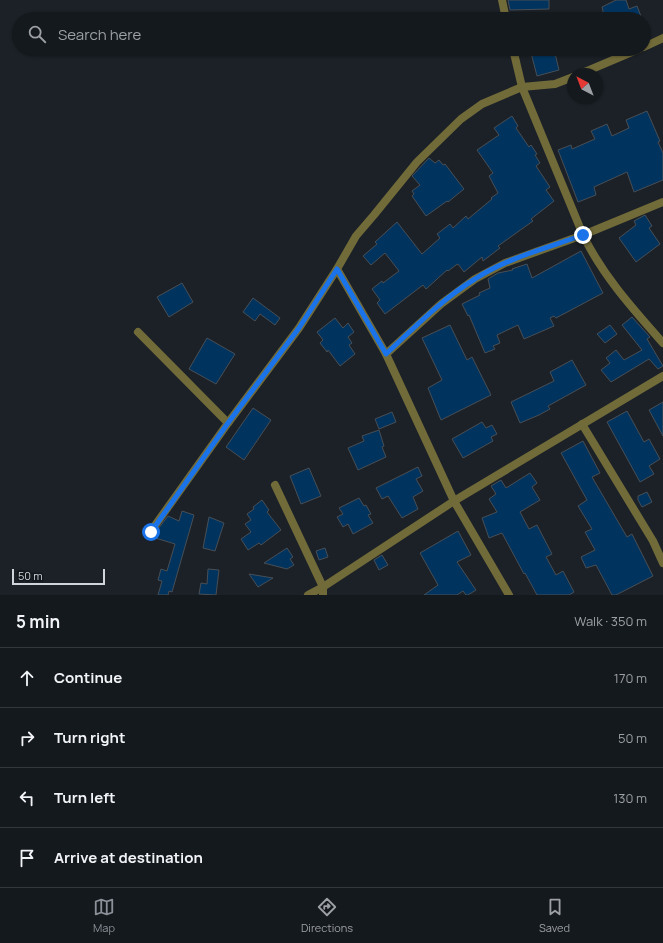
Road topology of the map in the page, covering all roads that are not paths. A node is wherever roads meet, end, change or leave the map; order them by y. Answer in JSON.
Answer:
{"nodes":[{"id":1,"x":502,"y":0,"type":"edge"},
{"id":2,"x":505,"y":12,"type":"edge"},
{"id":3,"x":663,"y":38,"type":"edge"},
{"id":4,"x":651,"y":44,"type":"edge"},
{"id":5,"x":515,"y":56,"type":"edge"},
{"id":6,"x":622,"y":56,"type":"edge"},
{"id":7,"x":594,"y":68,"type":"edge"},
{"id":8,"x":567,"y":79,"type":"edge"},
{"id":9,"x":522,"y":87,"type":"junction"},
{"id":10,"x":663,"y":202,"type":"edge"},
{"id":11,"x":583,"y":235,"type":"junction"},
{"id":12,"x":337,"y":269,"type":"junction"},
{"id":13,"x":138,"y":332,"type":"dead end"},
{"id":14,"x":663,"y":343,"type":"edge"},
{"id":15,"x":386,"y":354,"type":"junction"},
{"id":16,"x":663,"y":376,"type":"edge"},
{"id":17,"x":228,"y":423,"type":"junction"},
{"id":18,"x":582,"y":424,"type":"junction"},
{"id":19,"x":275,"y":485,"type":"dead end"},
{"id":20,"x":454,"y":501,"type":"junction"},
{"id":21,"x":151,"y":532,"type":"dead end"},
{"id":22,"x":663,"y":563,"type":"edge"},
{"id":23,"x":323,"y":591,"type":"edge"},
{"id":24,"x":308,"y":595,"type":"edge"},
{"id":25,"x":509,"y":595,"type":"edge"}],
"edges":[{"from":1,"to":2,"type":"street"},
{"from":3,"to":4,"type":"street"},
{"from":5,"to":9,"type":"street"},
{"from":6,"to":7,"type":"street"},
{"from":8,"to":9,"type":"street"},
{"from":9,"to":11,"type":"street"},
{"from":9,"to":12,"type":"street"},
{"from":10,"to":11,"type":"street"},
{"from":11,"to":14,"type":"street"},
{"from":11,"to":15,"type":"street"},
{"from":12,"to":15,"type":"street"},
{"from":12,"to":17,"type":"street"},
{"from":13,"to":17,"type":"street"},
{"from":15,"to":20,"type":"street"},
{"from":16,"to":18,"type":"street"},
{"from":17,"to":21,"type":"street"},
{"from":18,"to":20,"type":"street"},
{"from":18,"to":22,"type":"street"},
{"from":19,"to":23,"type":"street"},
{"from":20,"to":23,"type":"street"},
{"from":20,"to":25,"type":"street"},
{"from":23,"to":24,"type":"street"}]}
